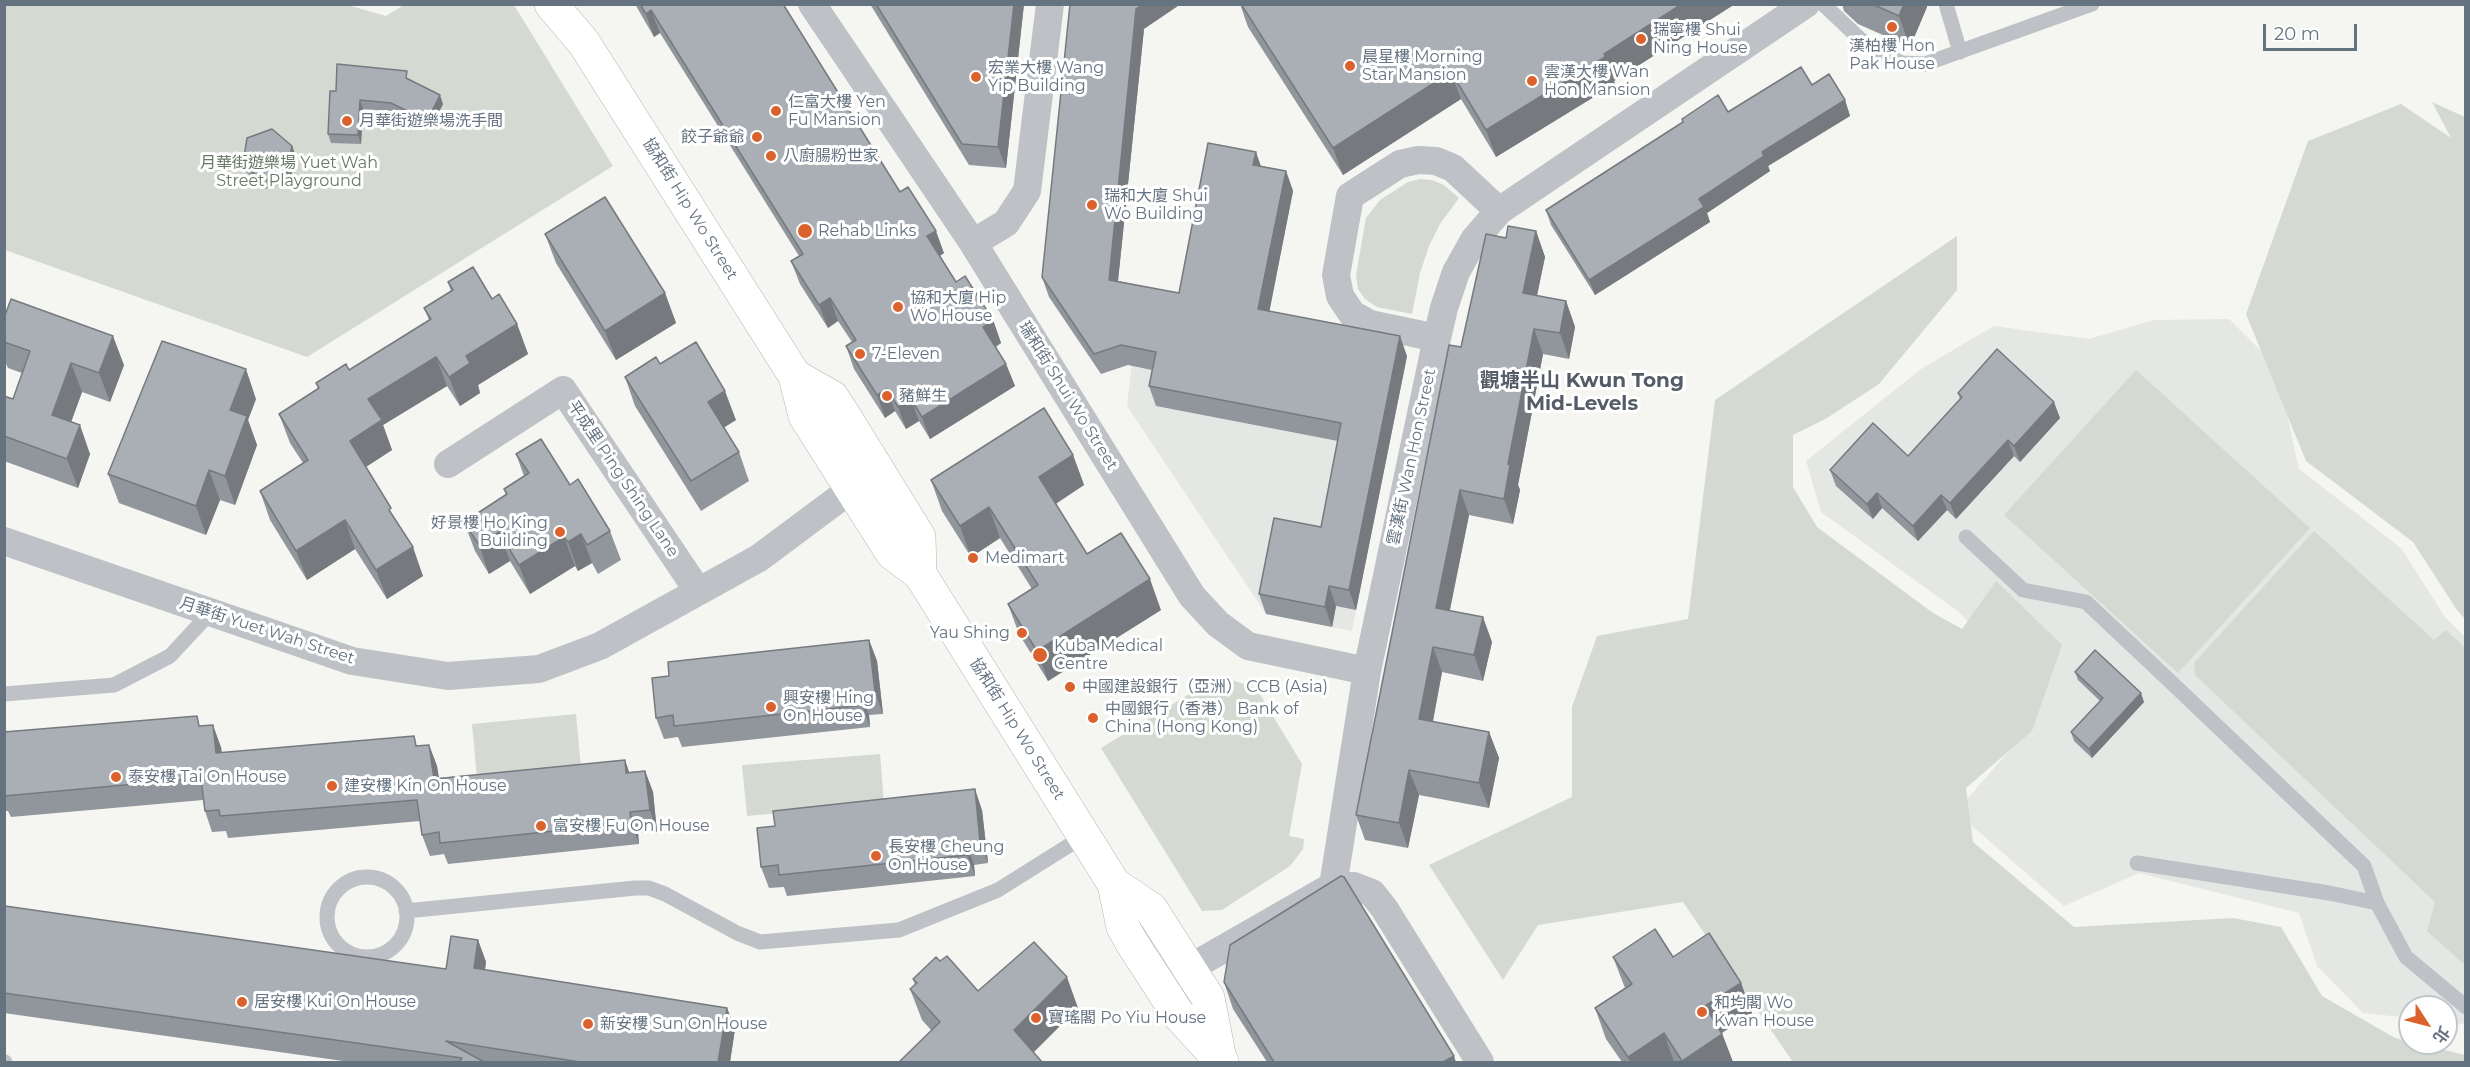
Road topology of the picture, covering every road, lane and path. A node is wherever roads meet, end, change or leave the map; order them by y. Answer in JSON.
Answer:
{"nodes":[{"id":1,"x":551,"y":4,"type":"edge"},
{"id":2,"x":571,"y":4,"type":"edge"},
{"id":3,"x":812,"y":4,"type":"edge"},
{"id":4,"x":1050,"y":4,"type":"edge"},
{"id":5,"x":1806,"y":4,"type":"edge"},
{"id":6,"x":1823,"y":4,"type":"edge"},
{"id":7,"x":1946,"y":4,"type":"edge"},
{"id":8,"x":2092,"y":4,"type":"edge"},
{"id":9,"x":584,"y":43,"type":"junction"},
{"id":10,"x":1960,"y":52,"type":"junction"},
{"id":11,"x":1499,"y":211,"type":"junction"},
{"id":12,"x":973,"y":243,"type":"junction"},
{"id":13,"x":1437,"y":338,"type":"junction"},
{"id":14,"x":448,"y":464,"type":"dead end"},
{"id":15,"x":864,"y":479,"type":"junction"},
{"id":16,"x":1966,"y":537,"type":"dead end"},
{"id":17,"x":4,"y":541,"type":"edge"},
{"id":18,"x":698,"y":591,"type":"junction"},
{"id":19,"x":210,"y":613,"type":"junction"},
{"id":20,"x":1367,"y":670,"type":"junction"},
{"id":21,"x":4,"y":694,"type":"edge"},
{"id":22,"x":1084,"y":837,"type":"junction"},
{"id":23,"x":2138,"y":863,"type":"dead end"},
{"id":24,"x":1114,"y":884,"type":"junction"},
{"id":25,"x":1333,"y":886,"type":"junction"},
{"id":26,"x":2377,"y":903,"type":"junction"},
{"id":27,"x":406,"y":911,"type":"junction"},
{"id":28,"x":1189,"y":968,"type":"junction"},
{"id":29,"x":1160,"y":985,"type":"junction"},
{"id":30,"x":2466,"y":1007,"type":"edge"},
{"id":31,"x":1221,"y":1061,"type":"edge"},
{"id":32,"x":1480,"y":1062,"type":"edge"}],
"edges":[{"from":1,"to":9,"type":"main road","name":"協和街 Hip Wo Street"},
{"from":2,"to":9,"type":"main road","name":"協和街 Hip Wo Street"},
{"from":3,"to":12,"type":"street","name":"瑞和街 Shui Wo Street"},
{"from":4,"to":12,"type":"street"},
{"from":5,"to":11,"type":"street","name":"雲漢街 Wan Hon Street"},
{"from":6,"to":10,"type":"lane"},
{"from":7,"to":10,"type":"lane"},
{"from":8,"to":10,"type":"lane"},
{"from":9,"to":15,"type":"main road","name":"協和街 Hip Wo Street"},
{"from":11,"to":13,"type":"street","name":"雲漢街 Wan Hon Street"},
{"from":11,"to":13,"type":"street"},
{"from":12,"to":20,"type":"street","name":"瑞和街 Shui Wo Street"},
{"from":13,"to":20,"type":"street","name":"雲漢街 Wan Hon Street"},
{"from":14,"to":18,"type":"street","name":"平成里 Ping Shing Lane"},
{"from":15,"to":18,"type":"street","name":"月華街 Yuet Wah Street"},
{"from":15,"to":22,"type":"main road","name":"協和街 Hip Wo Street"},
{"from":16,"to":26,"type":"lane"},
{"from":17,"to":19,"type":"street","name":"月華街 Yuet Wah Street"},
{"from":18,"to":19,"type":"street","name":"月華街 Yuet Wah Street"},
{"from":19,"to":21,"type":"lane"},
{"from":20,"to":25,"type":"street","name":"雲漢街 Wan Hon Street"},
{"from":22,"to":24,"type":"main road","name":"協和街 Hip Wo Street"},
{"from":22,"to":27,"type":"lane"},
{"from":23,"to":26,"type":"lane"},
{"from":24,"to":28,"type":"main road","name":"協和街 Hip Wo Street"},
{"from":24,"to":29,"type":"main road","name":"協和街 Hip Wo Street"},
{"from":25,"to":28,"type":"street"},
{"from":25,"to":32,"type":"street"},
{"from":26,"to":30,"type":"lane"},
{"from":27,"to":27,"type":"lane"},
{"from":28,"to":29,"type":"street"},
{"from":28,"to":31,"type":"main road","name":"協和街 Hip Wo Street"},
{"from":29,"to":31,"type":"main road","name":"協和街 Hip Wo Street"}]}
